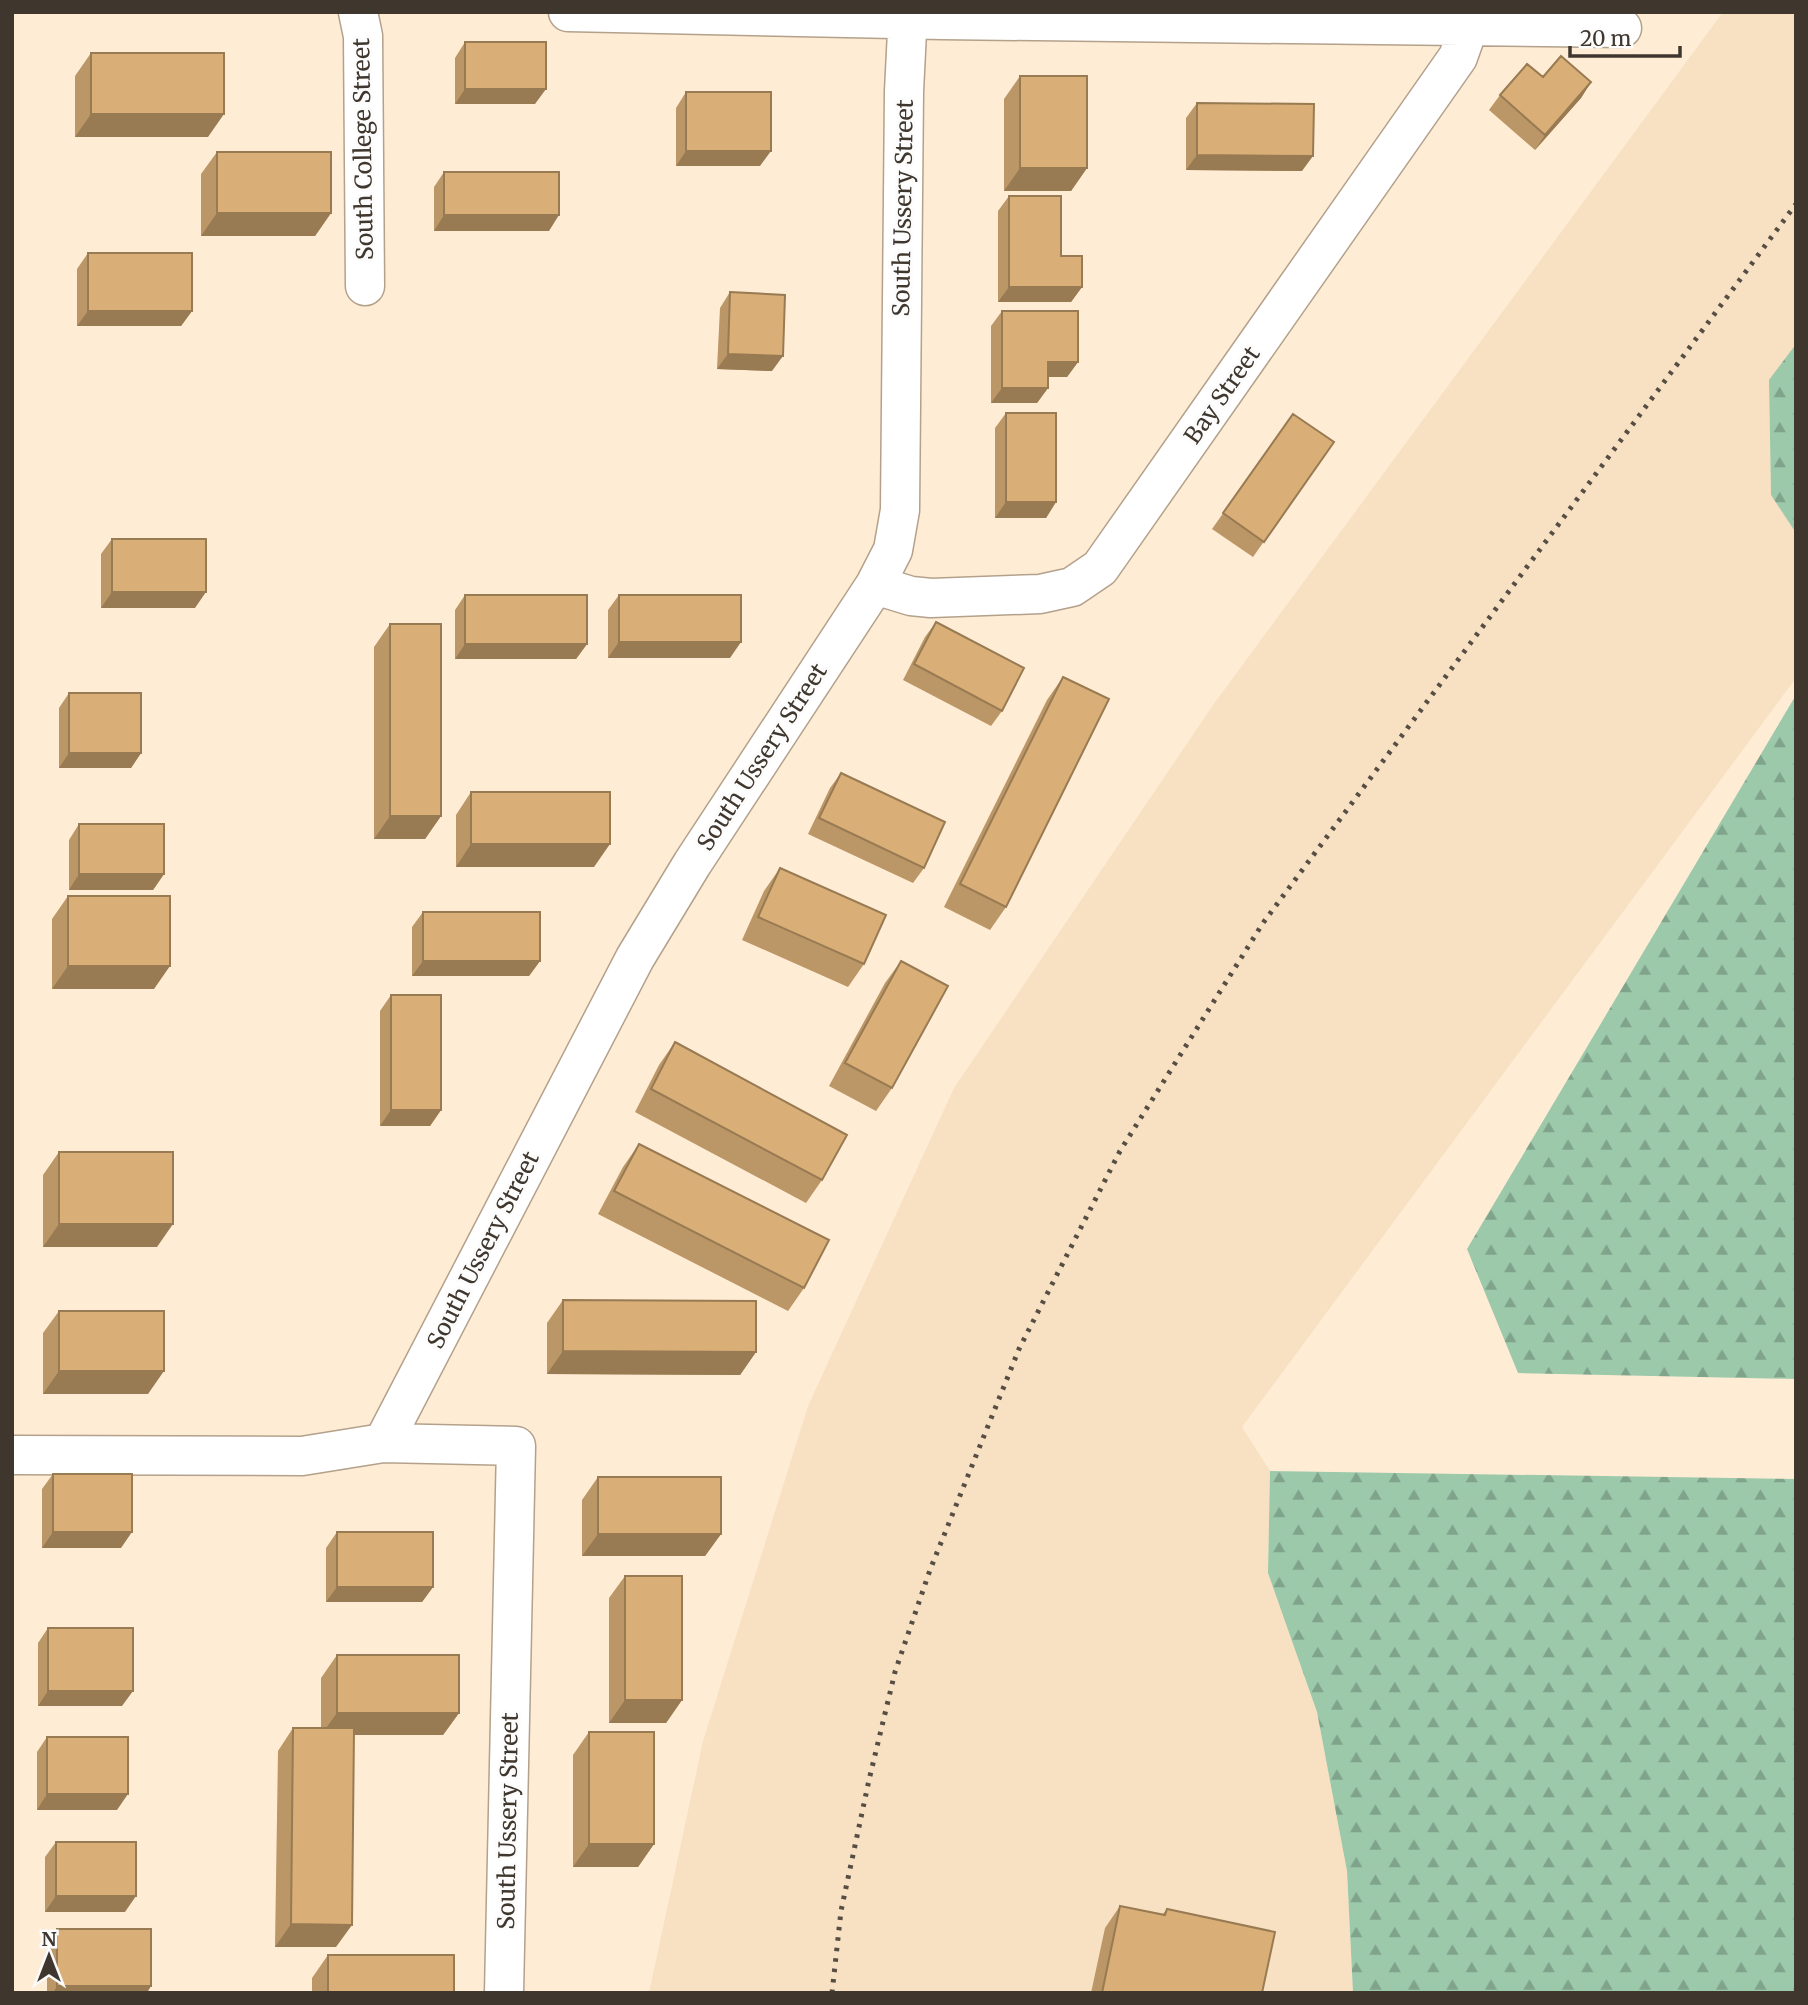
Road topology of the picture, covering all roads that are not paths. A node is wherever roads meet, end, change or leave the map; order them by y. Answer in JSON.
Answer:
{"nodes":[{"id":1,"x":358,"y":12,"type":"edge"},
{"id":2,"x":568,"y":12,"type":"edge"},
{"id":3,"x":907,"y":16,"type":"edge"},
{"id":4,"x":1469,"y":26,"type":"junction"},
{"id":5,"x":1622,"y":28,"type":"dead end"},
{"id":6,"x":365,"y":286,"type":"dead end"},
{"id":7,"x":875,"y":585,"type":"junction"},
{"id":8,"x":383,"y":1443,"type":"junction"},
{"id":9,"x":12,"y":1455,"type":"edge"},
{"id":10,"x":504,"y":1993,"type":"edge"}],
"edges":[{"from":1,"to":6,"type":"street","name":"South College Street"},
{"from":2,"to":3,"type":"street"},
{"from":3,"to":4,"type":"street"},
{"from":3,"to":7,"type":"street","name":"South Ussery Street"},
{"from":4,"to":5,"type":"street"},
{"from":4,"to":7,"type":"street","name":"Bay Street"},
{"from":7,"to":8,"type":"street","name":"South Ussery Street"},
{"from":8,"to":9,"type":"street","name":"South Ussery Street"},
{"from":8,"to":10,"type":"street","name":"South Ussery Street"}]}
